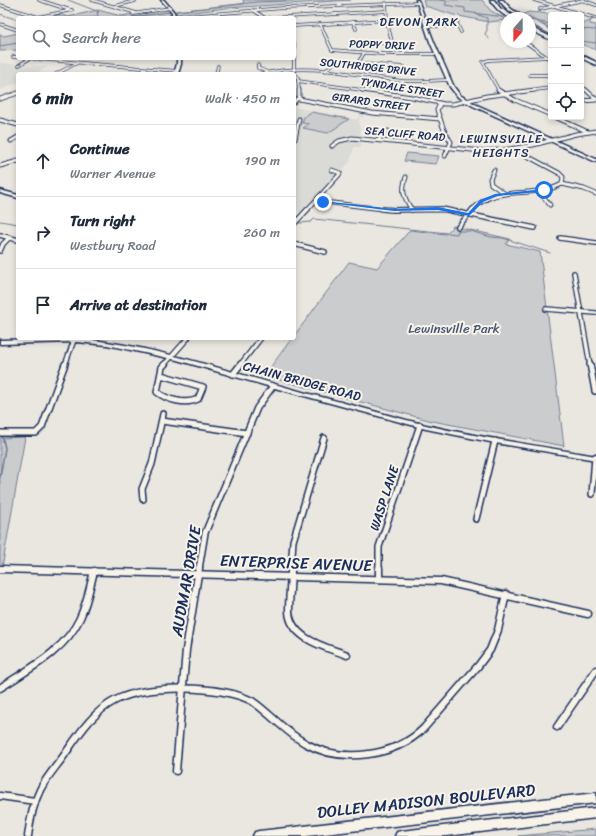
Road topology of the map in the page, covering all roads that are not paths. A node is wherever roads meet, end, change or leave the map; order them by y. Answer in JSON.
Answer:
{"nodes":[{"id":1,"x":39,"y":0,"type":"edge"},
{"id":2,"x":92,"y":0,"type":"edge"},
{"id":3,"x":162,"y":0,"type":"edge"},
{"id":4,"x":492,"y":0,"type":"edge"},
{"id":5,"x":501,"y":0,"type":"edge"},
{"id":6,"x":534,"y":0,"type":"edge"},
{"id":7,"x":583,"y":0,"type":"edge"},
{"id":8,"x":135,"y":2,"type":"dead end"},
{"id":9,"x":418,"y":2,"type":"edge"},
{"id":10,"x":386,"y":3,"type":"junction"},
{"id":11,"x":0,"y":5,"type":"edge"},
{"id":12,"x":596,"y":5,"type":"edge"},
{"id":13,"x":113,"y":6,"type":"junction"},
{"id":14,"x":553,"y":6,"type":"junction"},
{"id":15,"x":170,"y":8,"type":"junction"},
{"id":16,"x":540,"y":9,"type":"dead end"},
{"id":17,"x":253,"y":10,"type":"junction"},
{"id":18,"x":386,"y":11,"type":"junction"},
{"id":19,"x":503,"y":12,"type":"edge"},
{"id":20,"x":514,"y":12,"type":"edge"},
{"id":21,"x":136,"y":13,"type":"junction"},
{"id":22,"x":225,"y":13,"type":"junction"},
{"id":23,"x":129,"y":14,"type":"dead end"},
{"id":24,"x":36,"y":16,"type":"edge"},
{"id":25,"x":44,"y":16,"type":"edge"},
{"id":26,"x":174,"y":16,"type":"edge"},
{"id":27,"x":194,"y":16,"type":"edge"},
{"id":28,"x":227,"y":16,"type":"edge"},
{"id":29,"x":262,"y":16,"type":"edge"},
{"id":30,"x":296,"y":16,"type":"edge"},
{"id":31,"x":595,"y":18,"type":"edge"},
{"id":32,"x":387,"y":20,"type":"junction"},
{"id":33,"x":458,"y":20,"type":"dead end"},
{"id":34,"x":353,"y":22,"type":"junction"},
{"id":35,"x":0,"y":24,"type":"edge"},
{"id":36,"x":320,"y":24,"type":"junction"},
{"id":37,"x":536,"y":25,"type":"edge"},
{"id":38,"x":296,"y":26,"type":"edge"},
{"id":39,"x":427,"y":26,"type":"junction"},
{"id":40,"x":458,"y":26,"type":"junction"},
{"id":41,"x":356,"y":29,"type":"dead end"},
{"id":42,"x":16,"y":30,"type":"edge"},
{"id":43,"x":536,"y":31,"type":"edge"},
{"id":44,"x":548,"y":31,"type":"edge"},
{"id":45,"x":16,"y":32,"type":"edge"},
{"id":46,"x":461,"y":32,"type":"dead end"},
{"id":47,"x":13,"y":34,"type":"dead end"},
{"id":48,"x":548,"y":37,"type":"edge"},
{"id":49,"x":365,"y":43,"type":"dead end"},
{"id":50,"x":392,"y":43,"type":"junction"},
{"id":51,"x":533,"y":48,"type":"edge"},
{"id":52,"x":584,"y":52,"type":"edge"},
{"id":53,"x":364,"y":53,"type":"junction"},
{"id":54,"x":395,"y":54,"type":"junction"},
{"id":55,"x":438,"y":54,"type":"junction"},
{"id":56,"x":547,"y":58,"type":"joint"},
{"id":57,"x":584,"y":58,"type":"edge"},
{"id":58,"x":596,"y":58,"type":"edge"},
{"id":59,"x":27,"y":60,"type":"edge"},
{"id":60,"x":49,"y":60,"type":"edge"},
{"id":61,"x":179,"y":60,"type":"edge"},
{"id":62,"x":294,"y":60,"type":"edge"},
{"id":63,"x":78,"y":63,"type":"junction"},
{"id":64,"x":358,"y":63,"type":"junction"},
{"id":65,"x":596,"y":64,"type":"edge"},
{"id":66,"x":19,"y":65,"type":"dead end"},
{"id":67,"x":258,"y":65,"type":"dead end"},
{"id":68,"x":218,"y":66,"type":"dead end"},
{"id":69,"x":404,"y":67,"type":"dead end"},
{"id":70,"x":295,"y":69,"type":"junction"},
{"id":71,"x":325,"y":71,"type":"junction"},
{"id":72,"x":60,"y":72,"type":"edge"},
{"id":73,"x":166,"y":72,"type":"edge"},
{"id":74,"x":176,"y":72,"type":"edge"},
{"id":75,"x":216,"y":72,"type":"edge"},
{"id":76,"x":267,"y":72,"type":"joint"},
{"id":77,"x":530,"y":75,"type":"dead end"},
{"id":78,"x":548,"y":75,"type":"edge"},
{"id":79,"x":296,"y":76,"type":"edge"},
{"id":80,"x":449,"y":80,"type":"junction"},
{"id":81,"x":298,"y":81,"type":"junction"},
{"id":82,"x":548,"y":88,"type":"edge"},
{"id":83,"x":584,"y":88,"type":"edge"},
{"id":84,"x":16,"y":94,"type":"edge"},
{"id":85,"x":504,"y":94,"type":"junction"},
{"id":86,"x":299,"y":98,"type":"junction"},
{"id":87,"x":0,"y":99,"type":"edge"},
{"id":88,"x":296,"y":100,"type":"edge"},
{"id":89,"x":466,"y":100,"type":"junction"},
{"id":90,"x":596,"y":100,"type":"edge"},
{"id":91,"x":584,"y":101,"type":"edge"},
{"id":92,"x":440,"y":104,"type":"junction"},
{"id":93,"x":548,"y":114,"type":"edge"},
{"id":94,"x":299,"y":119,"type":"dead end"},
{"id":95,"x":440,"y":119,"type":"junction"},
{"id":96,"x":0,"y":120,"type":"edge"},
{"id":97,"x":562,"y":120,"type":"edge"},
{"id":98,"x":16,"y":124,"type":"edge"},
{"id":99,"x":388,"y":131,"type":"dead end"},
{"id":100,"x":596,"y":131,"type":"edge"},
{"id":101,"x":588,"y":132,"type":"junction"},
{"id":102,"x":296,"y":134,"type":"edge"},
{"id":103,"x":16,"y":138,"type":"edge"},
{"id":104,"x":11,"y":140,"type":"dead end"},
{"id":105,"x":379,"y":140,"type":"junction"},
{"id":106,"x":551,"y":140,"type":"junction"},
{"id":107,"x":332,"y":146,"type":"dead end"},
{"id":108,"x":450,"y":147,"type":"junction"},
{"id":109,"x":513,"y":149,"type":"junction"},
{"id":110,"x":445,"y":156,"type":"dead end"},
{"id":111,"x":596,"y":161,"type":"edge"},
{"id":112,"x":16,"y":162,"type":"edge"},
{"id":113,"x":1,"y":165,"type":"edge"},
{"id":114,"x":332,"y":170,"type":"dead end"},
{"id":115,"x":494,"y":170,"type":"dead end"},
{"id":116,"x":406,"y":176,"type":"dead end"},
{"id":117,"x":562,"y":184,"type":"junction"},
{"id":118,"x":0,"y":191,"type":"edge"},
{"id":119,"x":539,"y":191,"type":"junction"},
{"id":120,"x":504,"y":193,"type":"junction"},
{"id":121,"x":596,"y":194,"type":"edge"},
{"id":122,"x":16,"y":196,"type":"edge"},
{"id":123,"x":316,"y":201,"type":"junction"},
{"id":124,"x":550,"y":205,"type":"dead end"},
{"id":125,"x":412,"y":210,"type":"junction"},
{"id":126,"x":469,"y":214,"type":"junction"},
{"id":127,"x":296,"y":222,"type":"edge"},
{"id":128,"x":458,"y":228,"type":"dead end"},
{"id":129,"x":534,"y":228,"type":"dead end"},
{"id":130,"x":0,"y":235,"type":"edge"},
{"id":131,"x":10,"y":238,"type":"junction"},
{"id":132,"x":560,"y":238,"type":"dead end"},
{"id":133,"x":16,"y":240,"type":"edge"},
{"id":134,"x":596,"y":243,"type":"edge"},
{"id":135,"x":296,"y":245,"type":"edge"},
{"id":136,"x":0,"y":252,"type":"edge"},
{"id":137,"x":325,"y":252,"type":"dead end"},
{"id":138,"x":574,"y":273,"type":"dead end"},
{"id":139,"x":546,"y":309,"type":"dead end"},
{"id":140,"x":581,"y":312,"type":"junction"},
{"id":141,"x":596,"y":313,"type":"edge"},
{"id":142,"x":24,"y":340,"type":"edge"},
{"id":143,"x":74,"y":340,"type":"edge"},
{"id":144,"x":92,"y":340,"type":"edge"},
{"id":145,"x":186,"y":340,"type":"edge"},
{"id":146,"x":259,"y":340,"type":"edge"},
{"id":147,"x":0,"y":342,"type":"edge"},
{"id":148,"x":171,"y":357,"type":"junction"},
{"id":149,"x":233,"y":374,"type":"junction"},
{"id":150,"x":161,"y":375,"type":"junction"},
{"id":151,"x":273,"y":386,"type":"junction"},
{"id":152,"x":595,"y":391,"type":"dead end"},
{"id":153,"x":163,"y":414,"type":"dead end"},
{"id":154,"x":162,"y":421,"type":"junction"},
{"id":155,"x":420,"y":425,"type":"junction"},
{"id":156,"x":0,"y":433,"type":"edge"},
{"id":157,"x":247,"y":433,"type":"junction"},
{"id":158,"x":324,"y":438,"type":"dead end"},
{"id":159,"x":495,"y":441,"type":"junction"},
{"id":160,"x":595,"y":458,"type":"edge"},
{"id":161,"x":592,"y":494,"type":"dead end"},
{"id":162,"x":143,"y":499,"type":"dead end"},
{"id":163,"x":476,"y":519,"type":"dead end"},
{"id":164,"x":0,"y":569,"type":"edge"},
{"id":165,"x":94,"y":571,"type":"junction"},
{"id":166,"x":199,"y":573,"type":"junction"},
{"id":167,"x":290,"y":576,"type":"junction"},
{"id":168,"x":379,"y":579,"type":"junction"},
{"id":169,"x":506,"y":594,"type":"junction"},
{"id":170,"x":588,"y":614,"type":"dead end"},
{"id":171,"x":347,"y":655,"type":"dead end"},
{"id":172,"x":596,"y":670,"type":"edge"},
{"id":173,"x":0,"y":688,"type":"edge"},
{"id":174,"x":183,"y":689,"type":"junction"},
{"id":175,"x":557,"y":727,"type":"dead end"},
{"id":176,"x":176,"y":771,"type":"dead end"},
{"id":177,"x":0,"y":796,"type":"edge"},
{"id":178,"x":596,"y":798,"type":"edge"},
{"id":179,"x":35,"y":801,"type":"junction"},
{"id":180,"x":596,"y":813,"type":"edge"},
{"id":181,"x":28,"y":836,"type":"edge"},
{"id":182,"x":259,"y":836,"type":"edge"},
{"id":183,"x":401,"y":836,"type":"edge"}],
"edges":[{"from":1,"to":25,"type":"street"},
{"from":2,"to":13,"type":"street"},
{"from":3,"to":15,"type":"main road"},
{"from":4,"to":19,"type":"highway"},
{"from":5,"to":20,"type":"highway"},
{"from":6,"to":14,"type":"street"},
{"from":7,"to":12,"type":"street"},
{"from":7,"to":14,"type":"street"},
{"from":8,"to":13,"type":"street"},
{"from":9,"to":10,"type":"street"},
{"from":9,"to":39,"type":"main road"},
{"from":10,"to":17,"type":"street"},
{"from":10,"to":18,"type":"street"},
{"from":11,"to":24,"type":"street"},
{"from":13,"to":21,"type":"street"},
{"from":14,"to":16,"type":"street"},
{"from":14,"to":31,"type":"street"},
{"from":15,"to":21,"type":"street"},
{"from":15,"to":26,"type":"main road"},
{"from":17,"to":22,"type":"street"},
{"from":17,"to":29,"type":"street"},
{"from":18,"to":30,"type":"street"},
{"from":18,"to":32,"type":"street"},
{"from":21,"to":23,"type":"street"},
{"from":22,"to":27,"type":"street"},
{"from":22,"to":28,"type":"street"},
{"from":32,"to":34,"type":"street"},
{"from":32,"to":50,"type":"street"},
{"from":33,"to":40,"type":"street"},
{"from":34,"to":36,"type":"street"},
{"from":34,"to":41,"type":"street"},
{"from":35,"to":42,"type":"street"},
{"from":36,"to":38,"type":"street"},
{"from":36,"to":53,"type":"street","name":"POPPY DRIVE"},
{"from":37,"to":44,"type":"highway"},
{"from":39,"to":40,"type":"street"},
{"from":39,"to":55,"type":"main road"},
{"from":40,"to":46,"type":"street"},
{"from":43,"to":48,"type":"highway"},
{"from":45,"to":47,"type":"street"},
{"from":49,"to":50,"type":"street"},
{"from":50,"to":54,"type":"street"},
{"from":51,"to":56,"type":"street"},
{"from":52,"to":58,"type":"highway"},
{"from":53,"to":54,"type":"street","name":"POPPY DRIVE"},
{"from":53,"to":64,"type":"street"},
{"from":54,"to":55,"type":"street","name":"POPPY DRIVE"},
{"from":55,"to":80,"type":"main road"},
{"from":56,"to":85,"type":"street"},
{"from":57,"to":65,"type":"highway"},
{"from":59,"to":66,"type":"street"},
{"from":60,"to":63,"type":"street"},
{"from":61,"to":74,"type":"main road"},
{"from":62,"to":70,"type":"street"},
{"from":63,"to":72,"type":"street"},
{"from":63,"to":73,"type":"street"},
{"from":64,"to":69,"type":"street"},
{"from":64,"to":71,"type":"street"},
{"from":67,"to":76,"type":"street"},
{"from":68,"to":75,"type":"street"},
{"from":70,"to":71,"type":"street","name":"SOUTHRIDGE DRIVE"},
{"from":70,"to":76,"type":"street","name":"SOUTHRIDGE DRIVE"},
{"from":71,"to":80,"type":"street","name":"SOUTHRIDGE DRIVE"},
{"from":77,"to":78,"type":"street"},
{"from":79,"to":81,"type":"street"},
{"from":80,"to":89,"type":"main road"},
{"from":81,"to":86,"type":"street"},
{"from":81,"to":92,"type":"street","name":"TYNDALE STREET"},
{"from":82,"to":85,"type":"street","name":"TYNDALE STREET"},
{"from":83,"to":90,"type":"street"},
{"from":84,"to":87,"type":"street"},
{"from":85,"to":89,"type":"street","name":"TYNDALE STREET"},
{"from":85,"to":93,"type":"street"},
{"from":86,"to":88,"type":"street"},
{"from":86,"to":95,"type":"street","name":"GIRARD STREET"},
{"from":89,"to":92,"type":"street","name":"TYNDALE STREET"},
{"from":89,"to":106,"type":"main road"},
{"from":90,"to":91,"type":"street"},
{"from":92,"to":95,"type":"street"},
{"from":94,"to":102,"type":"street"},
{"from":95,"to":108,"type":"street"},
{"from":96,"to":98,"type":"street"},
{"from":97,"to":101,"type":"street"},
{"from":99,"to":105,"type":"street"},
{"from":100,"to":101,"type":"street","name":"SEA CLIFF ROAD"},
{"from":101,"to":106,"type":"street","name":"SEA CLIFF ROAD"},
{"from":103,"to":104,"type":"street"},
{"from":105,"to":107,"type":"street","name":"SEA CLIFF ROAD"},
{"from":105,"to":108,"type":"street","name":"SEA CLIFF ROAD"},
{"from":106,"to":109,"type":"street","name":"SEA CLIFF ROAD"},
{"from":106,"to":111,"type":"main road"},
{"from":108,"to":109,"type":"street","name":"SEA CLIFF ROAD"},
{"from":108,"to":110,"type":"street"},
{"from":109,"to":117,"type":"street"},
{"from":112,"to":113,"type":"street"},
{"from":114,"to":123,"type":"street"},
{"from":115,"to":120,"type":"street"},
{"from":116,"to":125,"type":"street"},
{"from":117,"to":119,"type":"street"},
{"from":117,"to":121,"type":"street"},
{"from":118,"to":122,"type":"main road"},
{"from":119,"to":120,"type":"street"},
{"from":119,"to":124,"type":"street"},
{"from":120,"to":126,"type":"street"},
{"from":123,"to":125,"type":"street"},
{"from":123,"to":127,"type":"street"},
{"from":125,"to":126,"type":"street"},
{"from":126,"to":128,"type":"street"},
{"from":126,"to":129,"type":"street"},
{"from":130,"to":131,"type":"street"},
{"from":131,"to":133,"type":"street"},
{"from":131,"to":136,"type":"street"},
{"from":132,"to":134,"type":"street"},
{"from":135,"to":137,"type":"street"},
{"from":138,"to":140,"type":"street"},
{"from":139,"to":140,"type":"street"},
{"from":140,"to":141,"type":"street"},
{"from":140,"to":152,"type":"street"},
{"from":142,"to":147,"type":"main road","name":"CHAIN BRIDGE ROAD"},
{"from":143,"to":156,"type":"street"},
{"from":144,"to":148,"type":"main road","name":"CHAIN BRIDGE ROAD"},
{"from":145,"to":148,"type":"street"},
{"from":146,"to":149,"type":"street"},
{"from":148,"to":149,"type":"main road","name":"CHAIN BRIDGE ROAD"},
{"from":148,"to":150,"type":"street"},
{"from":149,"to":151,"type":"main road","name":"CHAIN BRIDGE ROAD"},
{"from":150,"to":150,"type":"street"},
{"from":151,"to":155,"type":"main road","name":"CHAIN BRIDGE ROAD"},
{"from":151,"to":157,"type":"street","name":"AUDMAR DRIVE"},
{"from":153,"to":154,"type":"street"},
{"from":154,"to":157,"type":"street"},
{"from":154,"to":162,"type":"street"},
{"from":155,"to":159,"type":"main road","name":"CHAIN BRIDGE ROAD"},
{"from":155,"to":168,"type":"street","name":"WASP LANE"},
{"from":157,"to":166,"type":"street","name":"AUDMAR DRIVE"},
{"from":158,"to":167,"type":"street"},
{"from":159,"to":160,"type":"main road","name":"CHAIN BRIDGE ROAD"},
{"from":159,"to":163,"type":"street"},
{"from":160,"to":161,"type":"street"},
{"from":164,"to":165,"type":"street","name":"ENTERPRISE AVENUE"},
{"from":165,"to":166,"type":"street","name":"ENTERPRISE AVENUE"},
{"from":165,"to":173,"type":"street"},
{"from":166,"to":167,"type":"street","name":"ENTERPRISE AVENUE"},
{"from":166,"to":174,"type":"street","name":"AUDMAR DRIVE"},
{"from":167,"to":168,"type":"street","name":"ENTERPRISE AVENUE"},
{"from":167,"to":171,"type":"street"},
{"from":168,"to":169,"type":"street","name":"ENTERPRISE AVENUE"},
{"from":169,"to":170,"type":"street","name":"ENTERPRISE AVENUE"},
{"from":169,"to":174,"type":"street"},
{"from":172,"to":175,"type":"street"},
{"from":174,"to":176,"type":"street","name":"AUDMAR DRIVE"},
{"from":174,"to":179,"type":"street"},
{"from":177,"to":179,"type":"street"},
{"from":178,"to":182,"type":"main road","name":"DOLLEY MADISON BOULEVARD"},
{"from":179,"to":181,"type":"street"},
{"from":180,"to":183,"type":"main road"}]}
